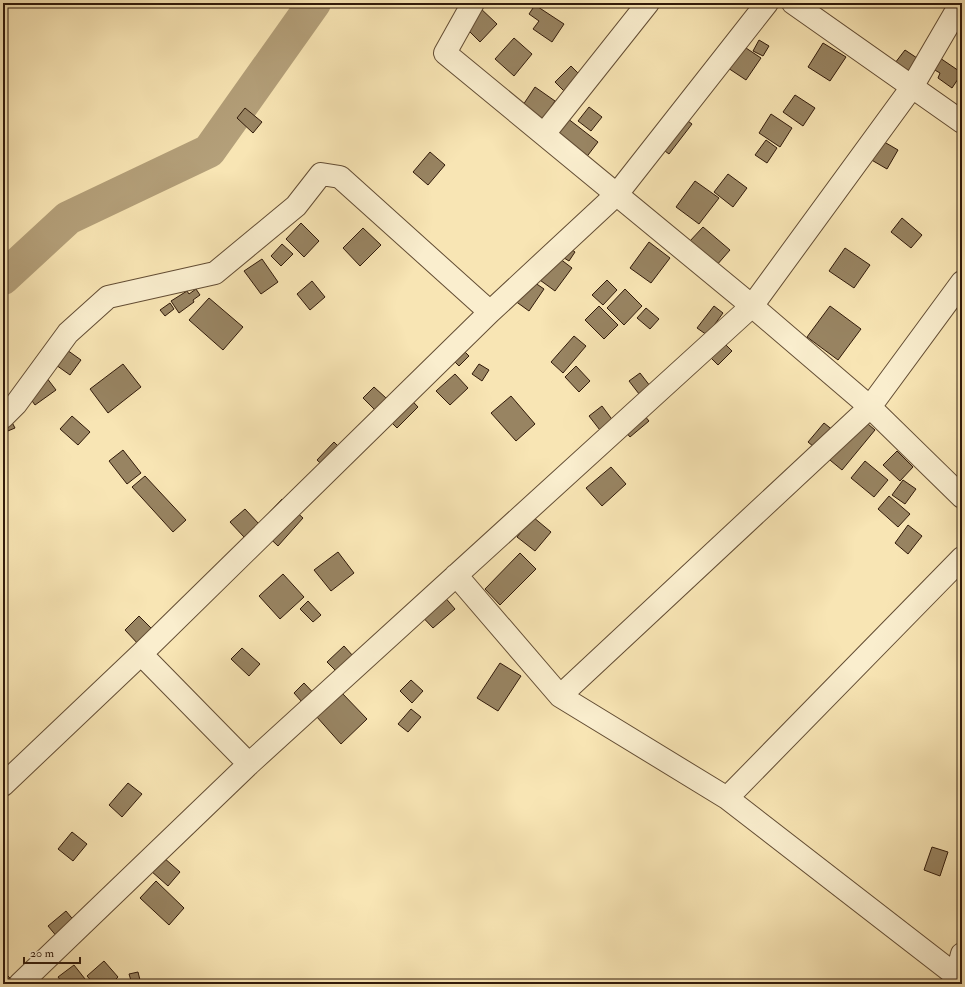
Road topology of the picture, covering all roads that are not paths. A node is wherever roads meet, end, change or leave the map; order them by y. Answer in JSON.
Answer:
{"nodes":[{"id":1,"x":473,"y":3,"type":"edge"},
{"id":2,"x":648,"y":3,"type":"edge"},
{"id":3,"x":767,"y":3,"type":"edge"},
{"id":4,"x":793,"y":3,"type":"edge"},
{"id":5,"x":961,"y":3,"type":"edge"},
{"id":6,"x":912,"y":87,"type":"junction"},
{"id":7,"x":962,"y":122,"type":"edge"},
{"id":8,"x":544,"y":134,"type":"junction"},
{"id":9,"x":617,"y":194,"type":"junction"},
{"id":10,"x":962,"y":282,"type":"edge"},
{"id":11,"x":752,"y":306,"type":"junction"},
{"id":12,"x":490,"y":312,"type":"junction"},
{"id":13,"x":870,"y":407,"type":"junction"},
{"id":14,"x":3,"y":417,"type":"edge"},
{"id":15,"x":962,"y":497,"type":"edge"},
{"id":16,"x":962,"y":558,"type":"edge"},
{"id":17,"x":456,"y":575,"type":"junction"},
{"id":18,"x":141,"y":654,"type":"junction"},
{"id":19,"x":560,"y":696,"type":"junction"},
{"id":20,"x":248,"y":764,"type":"junction"},
{"id":21,"x":3,"y":785,"type":"edge"},
{"id":22,"x":727,"y":798,"type":"junction"},
{"id":23,"x":962,"y":954,"type":"edge"},
{"id":24,"x":959,"y":978,"type":"edge"},
{"id":25,"x":20,"y":984,"type":"edge"}],
"edges":[{"from":1,"to":8,"type":"street"},
{"from":2,"to":8,"type":"street"},
{"from":3,"to":9,"type":"street"},
{"from":4,"to":6,"type":"street"},
{"from":5,"to":6,"type":"street"},
{"from":6,"to":7,"type":"street"},
{"from":6,"to":11,"type":"street"},
{"from":8,"to":9,"type":"street"},
{"from":9,"to":11,"type":"street"},
{"from":9,"to":12,"type":"street"},
{"from":10,"to":13,"type":"street"},
{"from":11,"to":13,"type":"street"},
{"from":11,"to":17,"type":"street"},
{"from":12,"to":14,"type":"street"},
{"from":12,"to":18,"type":"street"},
{"from":13,"to":15,"type":"street"},
{"from":13,"to":19,"type":"street"},
{"from":16,"to":22,"type":"street"},
{"from":17,"to":19,"type":"street"},
{"from":17,"to":20,"type":"street"},
{"from":18,"to":20,"type":"street"},
{"from":18,"to":21,"type":"street"},
{"from":19,"to":22,"type":"street"},
{"from":20,"to":25,"type":"street"},
{"from":22,"to":24,"type":"street"},
{"from":23,"to":24,"type":"street"}]}
